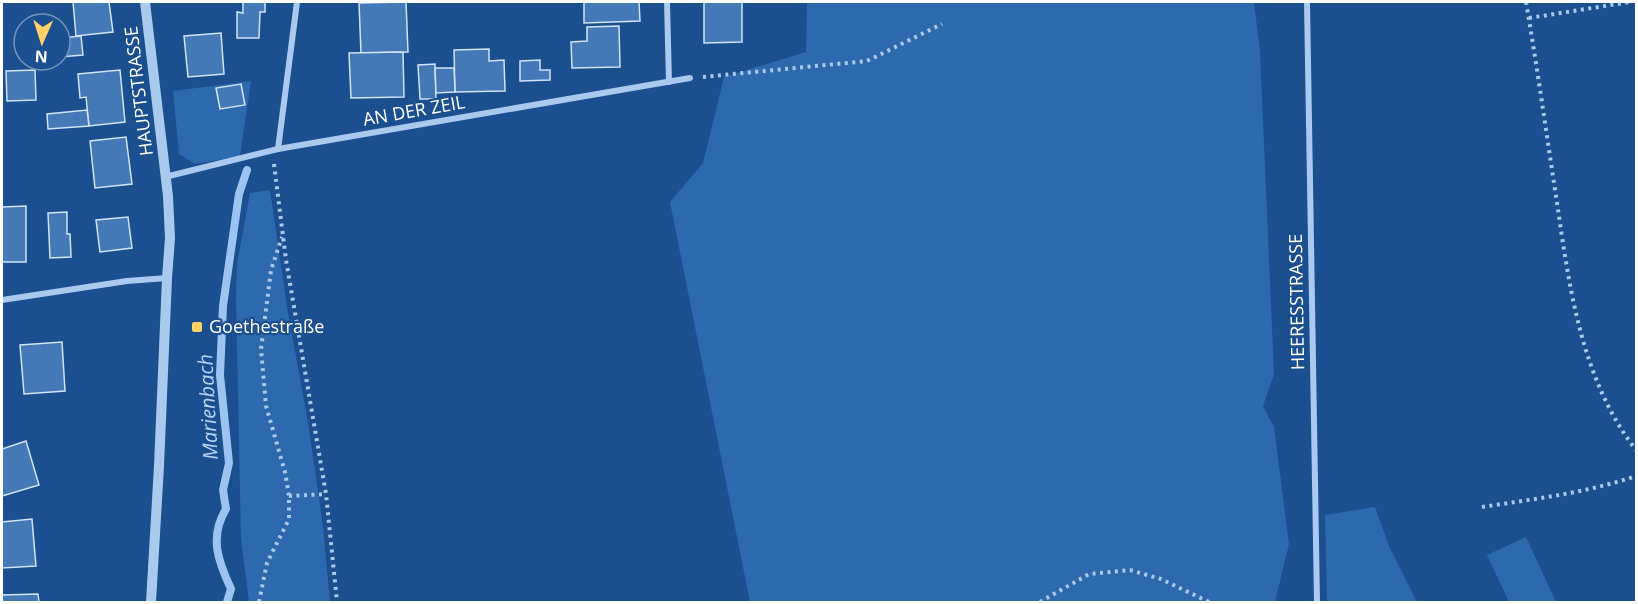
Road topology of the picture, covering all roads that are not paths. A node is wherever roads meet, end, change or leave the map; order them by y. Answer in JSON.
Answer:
{"nodes":[{"id":1,"x":145,"y":2,"type":"edge"},
{"id":2,"x":297,"y":2,"type":"edge"},
{"id":3,"x":667,"y":2,"type":"edge"},
{"id":4,"x":1307,"y":2,"type":"edge"},
{"id":5,"x":690,"y":78,"type":"road end"},
{"id":6,"x":669,"y":82,"type":"junction"},
{"id":7,"x":278,"y":149,"type":"junction"},
{"id":8,"x":165,"y":177,"type":"junction"},
{"id":9,"x":166,"y":278,"type":"junction"},
{"id":10,"x":2,"y":300,"type":"edge"},
{"id":11,"x":150,"y":603,"type":"edge"},
{"id":12,"x":1317,"y":603,"type":"edge"}],
"edges":[{"from":1,"to":8,"type":"street","name":"HAUPTSTRASSE"},
{"from":2,"to":7,"type":"street"},
{"from":3,"to":6,"type":"street"},
{"from":4,"to":12,"type":"street","name":"HEERESSTRASSE"},
{"from":5,"to":6,"type":"street","name":"AN DER ZEIL"},
{"from":6,"to":7,"type":"street","name":"AN DER ZEIL"},
{"from":7,"to":8,"type":"street","name":"AN DER ZEIL"},
{"from":8,"to":9,"type":"street","name":"HAUPTSTRASSE"},
{"from":9,"to":10,"type":"street"},
{"from":9,"to":11,"type":"street","name":"HAUPTSTRASSE"}]}
